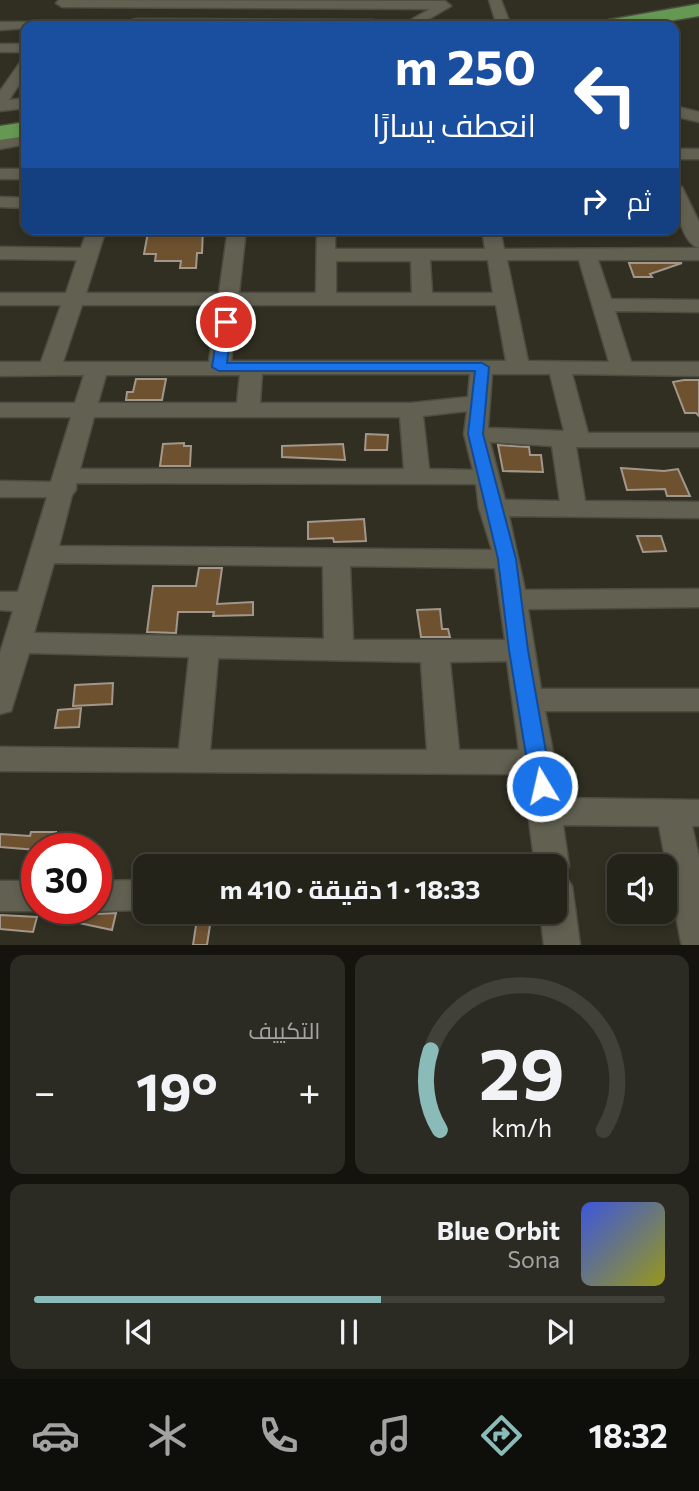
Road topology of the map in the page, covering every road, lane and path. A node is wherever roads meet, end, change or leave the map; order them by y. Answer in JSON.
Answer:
{"nodes":[{"id":1,"x":495,"y":0,"type":"edge"},
{"id":2,"x":199,"y":2,"type":"edge"},
{"id":3,"x":345,"y":2,"type":"edge"},
{"id":4,"x":391,"y":2,"type":"edge"},
{"id":5,"x":236,"y":4,"type":"junction"},
{"id":6,"x":104,"y":6,"type":"edge"},
{"id":7,"x":699,"y":10,"type":"edge"},
{"id":8,"x":56,"y":14,"type":"edge"},
{"id":9,"x":141,"y":14,"type":"edge"},
{"id":10,"x":23,"y":21,"type":"edge"},
{"id":11,"x":211,"y":21,"type":"edge"},
{"id":12,"x":232,"y":21,"type":"edge"},
{"id":13,"x":371,"y":21,"type":"edge"},
{"id":14,"x":417,"y":21,"type":"edge"},
{"id":15,"x":502,"y":21,"type":"edge"},
{"id":16,"x":636,"y":21,"type":"edge"},
{"id":17,"x":21,"y":22,"type":"edge"},
{"id":18,"x":0,"y":26,"type":"edge"},
{"id":19,"x":0,"y":48,"type":"edge"},
{"id":20,"x":21,"y":48,"type":"edge"},
{"id":21,"x":21,"y":72,"type":"edge"},
{"id":22,"x":21,"y":103,"type":"edge"},
{"id":23,"x":0,"y":104,"type":"edge"},
{"id":24,"x":679,"y":112,"type":"edge"},
{"id":25,"x":699,"y":117,"type":"edge"},
{"id":26,"x":21,"y":130,"type":"edge"},
{"id":27,"x":0,"y":134,"type":"edge"},
{"id":28,"x":21,"y":140,"type":"edge"},
{"id":29,"x":0,"y":144,"type":"edge"},
{"id":30,"x":679,"y":154,"type":"edge"},
{"id":31,"x":699,"y":154,"type":"edge"},
{"id":32,"x":0,"y":174,"type":"edge"},
{"id":33,"x":21,"y":174,"type":"edge"},
{"id":34,"x":679,"y":191,"type":"edge"},
{"id":35,"x":699,"y":191,"type":"edge"},
{"id":36,"x":0,"y":202,"type":"edge"},
{"id":37,"x":21,"y":203,"type":"edge"},
{"id":38,"x":680,"y":212,"type":"edge"},
{"id":39,"x":95,"y":235,"type":"edge"},
{"id":40,"x":236,"y":235,"type":"edge"},
{"id":41,"x":326,"y":235,"type":"edge"},
{"id":42,"x":492,"y":235,"type":"edge"},
{"id":43,"x":699,"y":242,"type":"edge"},
{"id":44,"x":0,"y":253,"type":"edge"},
{"id":45,"x":89,"y":254,"type":"junction"},
{"id":46,"x":495,"y":254,"type":"junction"},
{"id":47,"x":587,"y":254,"type":"junction"},
{"id":48,"x":699,"y":254,"type":"edge"},
{"id":49,"x":326,"y":255,"type":"junction"},
{"id":50,"x":420,"y":255,"type":"junction"},
{"id":51,"x":0,"y":299,"type":"edge"},
{"id":52,"x":229,"y":299,"type":"junction"},
{"id":53,"x":326,"y":299,"type":"junction"},
{"id":54,"x":505,"y":299,"type":"junction"},
{"id":55,"x":74,"y":300,"type":"junction"},
{"id":56,"x":422,"y":300,"type":"junction"},
{"id":57,"x":604,"y":305,"type":"junction"},
{"id":58,"x":699,"y":306,"type":"edge"},
{"id":59,"x":97,"y":367,"type":"junction"},
{"id":60,"x":219,"y":367,"type":"junction"},
{"id":61,"x":252,"y":367,"type":"junction"},
{"id":62,"x":482,"y":367,"type":"junction"},
{"id":63,"x":518,"y":367,"type":"junction"},
{"id":64,"x":622,"y":368,"type":"junction"},
{"id":65,"x":0,"y":369,"type":"edge"},
{"id":66,"x":50,"y":369,"type":"junction"},
{"id":67,"x":560,"y":369,"type":"junction"},
{"id":68,"x":699,"y":369,"type":"edge"},
{"id":69,"x":479,"y":403,"type":"junction"},
{"id":70,"x":0,"y":410,"type":"edge"},
{"id":71,"x":248,"y":410,"type":"junction"},
{"id":72,"x":411,"y":410,"type":"junction"},
{"id":73,"x":86,"y":411,"type":"junction"},
{"id":74,"x":476,"y":434,"type":"junction"},
{"id":75,"x":570,"y":439,"type":"junction"},
{"id":76,"x":699,"y":440,"type":"edge"},
{"id":77,"x":417,"y":477,"type":"junction"},
{"id":78,"x":486,"y":477,"type":"junction"},
{"id":79,"x":66,"y":484,"type":"junction"},
{"id":80,"x":0,"y":489,"type":"edge"},
{"id":81,"x":492,"y":508,"type":"junction"},
{"id":82,"x":574,"y":508,"type":"junction"},
{"id":83,"x":699,"y":510,"type":"edge"},
{"id":84,"x":45,"y":554,"type":"junction"},
{"id":85,"x":336,"y":558,"type":"junction"},
{"id":86,"x":507,"y":559,"type":"junction"},
{"id":87,"x":699,"y":598,"type":"edge"},
{"id":88,"x":513,"y":600,"type":"junction"},
{"id":89,"x":0,"y":601,"type":"edge"},
{"id":90,"x":31,"y":602,"type":"junction"},
{"id":91,"x":18,"y":643,"type":"junction"},
{"id":92,"x":205,"y":646,"type":"junction"},
{"id":93,"x":339,"y":650,"type":"junction"},
{"id":94,"x":519,"y":650,"type":"junction"},
{"id":95,"x":435,"y":652,"type":"junction"},
{"id":96,"x":527,"y":700,"type":"junction"},
{"id":97,"x":699,"y":700,"type":"edge"},
{"id":98,"x":0,"y":703,"type":"edge"},
{"id":99,"x":0,"y":759,"type":"edge"},
{"id":100,"x":444,"y":761,"type":"junction"},
{"id":101,"x":193,"y":762,"type":"junction"},
{"id":102,"x":538,"y":762,"type":"junction"},
{"id":103,"x":545,"y":811,"type":"junction"},
{"id":104,"x":686,"y":813,"type":"edge"},
{"id":105,"x":550,"y":854,"type":"edge"},
{"id":106,"x":112,"y":895,"type":"edge"},
{"id":107,"x":133,"y":895,"type":"edge"},
{"id":108,"x":0,"y":896,"type":"edge"},
{"id":109,"x":21,"y":896,"type":"edge"},
{"id":110,"x":559,"y":924,"type":"edge"},
{"id":111,"x":699,"y":942,"type":"edge"},
{"id":112,"x":562,"y":945,"type":"edge"}],
"edges":[{"from":1,"to":15,"type":"street"},
{"from":2,"to":5,"type":"street"},
{"from":2,"to":9,"type":"street"},
{"from":3,"to":4,"type":"street"},
{"from":3,"to":5,"type":"street"},
{"from":3,"to":13,"type":"street"},
{"from":4,"to":14,"type":"street"},
{"from":5,"to":12,"type":"street"},
{"from":6,"to":8,"type":"street"},
{"from":6,"to":9,"type":"street"},
{"from":7,"to":16,"type":"highway"},
{"from":8,"to":10,"type":"street"},
{"from":9,"to":11,"type":"street"},
{"from":17,"to":18,"type":"street"},
{"from":19,"to":20,"type":"street"},
{"from":21,"to":23,"type":"street"},
{"from":22,"to":23,"type":"street"},
{"from":24,"to":25,"type":"street"},
{"from":26,"to":27,"type":"highway"},
{"from":28,"to":29,"type":"street"},
{"from":30,"to":31,"type":"street"},
{"from":32,"to":33,"type":"street"},
{"from":34,"to":35,"type":"street"},
{"from":36,"to":37,"type":"street"},
{"from":38,"to":43,"type":"street"},
{"from":39,"to":45,"type":"street"},
{"from":40,"to":52,"type":"street"},
{"from":41,"to":49,"type":"street"},
{"from":42,"to":46,"type":"street"},
{"from":44,"to":45,"type":"street"},
{"from":45,"to":55,"type":"street"},
{"from":46,"to":47,"type":"street"},
{"from":46,"to":50,"type":"street"},
{"from":46,"to":54,"type":"street"},
{"from":47,"to":48,"type":"street"},
{"from":47,"to":57,"type":"street"},
{"from":49,"to":50,"type":"street"},
{"from":49,"to":53,"type":"street"},
{"from":50,"to":56,"type":"street"},
{"from":51,"to":55,"type":"street"},
{"from":52,"to":53,"type":"street"},
{"from":52,"to":55,"type":"street"},
{"from":52,"to":60,"type":"street"},
{"from":53,"to":56,"type":"street"},
{"from":54,"to":56,"type":"street"},
{"from":54,"to":63,"type":"street"},
{"from":55,"to":66,"type":"street"},
{"from":57,"to":58,"type":"street"},
{"from":57,"to":64,"type":"street"},
{"from":59,"to":60,"type":"street"},
{"from":59,"to":66,"type":"street"},
{"from":59,"to":73,"type":"street"},
{"from":60,"to":61,"type":"street"},
{"from":61,"to":62,"type":"street"},
{"from":61,"to":71,"type":"street"},
{"from":62,"to":63,"type":"street"},
{"from":62,"to":69,"type":"street"},
{"from":63,"to":67,"type":"street"},
{"from":64,"to":67,"type":"street"},
{"from":64,"to":68,"type":"street"},
{"from":65,"to":66,"type":"street"},
{"from":67,"to":75,"type":"street"},
{"from":69,"to":72,"type":"street"},
{"from":69,"to":74,"type":"street"},
{"from":70,"to":73,"type":"street"},
{"from":71,"to":72,"type":"street"},
{"from":71,"to":73,"type":"street"},
{"from":72,"to":77,"type":"street"},
{"from":73,"to":79,"type":"street"},
{"from":74,"to":75,"type":"street"},
{"from":74,"to":78,"type":"street"},
{"from":75,"to":76,"type":"street"},
{"from":75,"to":82,"type":"street"},
{"from":77,"to":78,"type":"street"},
{"from":77,"to":79,"type":"street"},
{"from":78,"to":81,"type":"street"},
{"from":79,"to":80,"type":"street"},
{"from":79,"to":84,"type":"street"},
{"from":81,"to":82,"type":"street"},
{"from":81,"to":86,"type":"street"},
{"from":82,"to":83,"type":"street"},
{"from":84,"to":85,"type":"street"},
{"from":84,"to":90,"type":"street"},
{"from":85,"to":86,"type":"street"},
{"from":85,"to":93,"type":"street"},
{"from":86,"to":88,"type":"street"},
{"from":87,"to":88,"type":"street"},
{"from":88,"to":94,"type":"street"},
{"from":89,"to":90,"type":"street"},
{"from":90,"to":91,"type":"street"},
{"from":91,"to":92,"type":"street"},
{"from":91,"to":98,"type":"street"},
{"from":92,"to":93,"type":"street"},
{"from":92,"to":101,"type":"street"},
{"from":93,"to":95,"type":"street"},
{"from":94,"to":95,"type":"street"},
{"from":94,"to":96,"type":"street"},
{"from":95,"to":100,"type":"street"},
{"from":96,"to":97,"type":"street"},
{"from":96,"to":102,"type":"street"},
{"from":99,"to":101,"type":"street"},
{"from":100,"to":101,"type":"street"},
{"from":100,"to":102,"type":"street"},
{"from":102,"to":103,"type":"street"},
{"from":103,"to":104,"type":"street"},
{"from":103,"to":105,"type":"street"},
{"from":104,"to":111,"type":"street"},
{"from":106,"to":107,"type":"street"},
{"from":108,"to":109,"type":"street"},
{"from":110,"to":112,"type":"street"}]}
